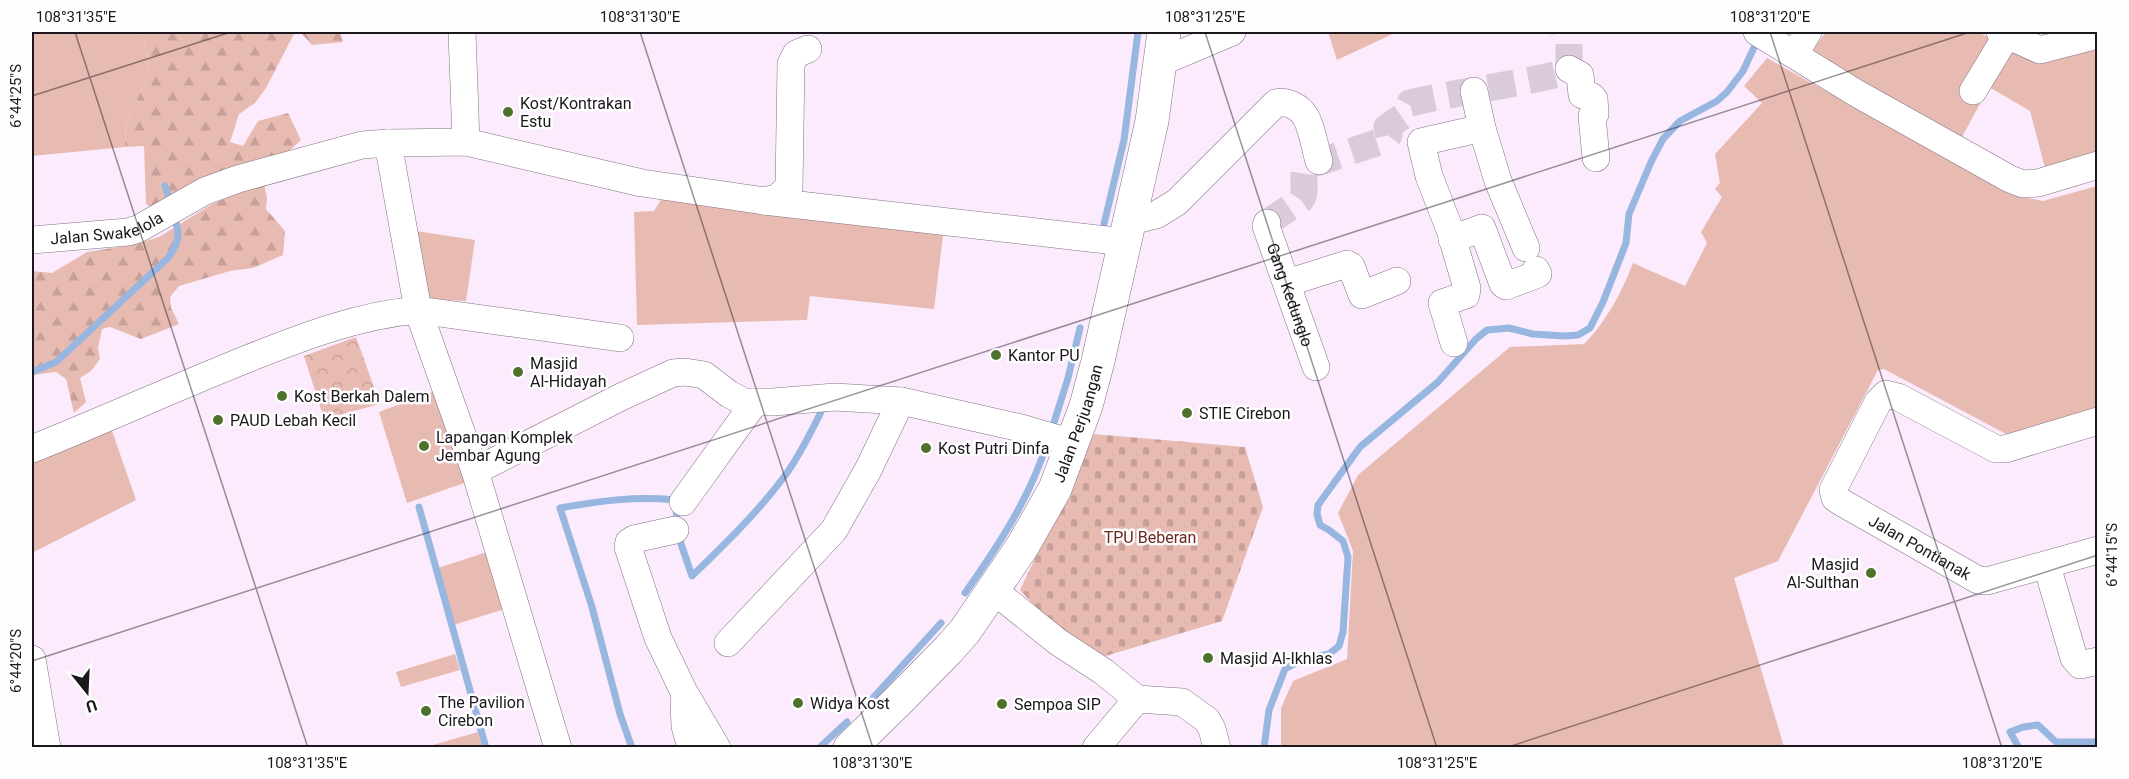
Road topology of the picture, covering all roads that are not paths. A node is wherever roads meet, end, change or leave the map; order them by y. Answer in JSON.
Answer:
{"nodes":[{"id":1,"x":462,"y":32,"type":"edge"},
{"id":2,"x":1232,"y":32,"type":"edge"},
{"id":3,"x":2003,"y":33,"type":"edge"},
{"id":4,"x":2097,"y":35,"type":"edge"},
{"id":5,"x":1784,"y":40,"type":"edge"},
{"id":6,"x":1163,"y":47,"type":"edge"},
{"id":7,"x":808,"y":49,"type":"dead end"},
{"id":8,"x":1569,"y":69,"type":"dead end"},
{"id":9,"x":1473,"y":91,"type":"dead end"},
{"id":10,"x":1973,"y":91,"type":"dead end"},
{"id":11,"x":1482,"y":128,"type":"junction"},
{"id":12,"x":388,"y":142,"type":"junction"},
{"id":13,"x":466,"y":142,"type":"junction"},
{"id":14,"x":1596,"y":158,"type":"dead end"},
{"id":15,"x":1319,"y":161,"type":"dead end"},
{"id":16,"x":2097,"y":165,"type":"edge"},
{"id":17,"x":764,"y":201,"type":"junction"},
{"id":18,"x":1267,"y":223,"type":"dead end"},
{"id":19,"x":1116,"y":234,"type":"junction"},
{"id":20,"x":1452,"y":239,"type":"junction"},
{"id":21,"x":32,"y":240,"type":"edge"},
{"id":22,"x":1397,"y":281,"type":"dead end"},
{"id":23,"x":1287,"y":283,"type":"junction"},
{"id":24,"x":418,"y":310,"type":"junction"},
{"id":25,"x":620,"y":338,"type":"dead end"},
{"id":26,"x":1454,"y":343,"type":"dead end"},
{"id":27,"x":1316,"y":367,"type":"dead end"},
{"id":28,"x":901,"y":401,"type":"junction"},
{"id":29,"x":756,"y":402,"type":"junction"},
{"id":30,"x":2097,"y":421,"type":"edge"},
{"id":31,"x":1067,"y":442,"type":"junction"},
{"id":32,"x":32,"y":449,"type":"edge"},
{"id":33,"x":475,"y":471,"type":"junction"},
{"id":34,"x":683,"y":502,"type":"dead end"},
{"id":35,"x":675,"y":530,"type":"dead end"},
{"id":36,"x":2097,"y":550,"type":"edge"},
{"id":37,"x":2048,"y":566,"type":"junction"},
{"id":38,"x":993,"y":591,"type":"junction"},
{"id":39,"x":728,"y":642,"type":"dead end"},
{"id":40,"x":32,"y":659,"type":"edge"},
{"id":41,"x":2097,"y":661,"type":"edge"},
{"id":42,"x":684,"y":692,"type":"junction"},
{"id":43,"x":1137,"y":699,"type":"junction"},
{"id":44,"x":41,"y":734,"type":"edge"},
{"id":45,"x":558,"y":747,"type":"edge"},
{"id":46,"x":692,"y":747,"type":"edge"},
{"id":47,"x":717,"y":747,"type":"edge"},
{"id":48,"x":850,"y":747,"type":"edge"},
{"id":49,"x":1096,"y":747,"type":"edge"},
{"id":50,"x":1217,"y":747,"type":"edge"}],
"edges":[{"from":1,"to":13,"type":"street"},
{"from":2,"to":6,"type":"street"},
{"from":3,"to":4,"type":"street"},
{"from":3,"to":10,"type":"street"},
{"from":5,"to":16,"type":"street"},
{"from":6,"to":19,"type":"street","name":"Jalan Perjuangan"},
{"from":7,"to":17,"type":"street"},
{"from":8,"to":14,"type":"street"},
{"from":9,"to":11,"type":"street"},
{"from":11,"to":20,"type":"street"},
{"from":11,"to":20,"type":"street"},
{"from":12,"to":13,"type":"street","name":"Jalan Swakelola"},
{"from":12,"to":21,"type":"street","name":"Jalan Swakelola"},
{"from":12,"to":24,"type":"street"},
{"from":13,"to":17,"type":"street","name":"Jalan Swakelola"},
{"from":15,"to":19,"type":"street"},
{"from":17,"to":19,"type":"street","name":"Jalan Swakelola"},
{"from":18,"to":23,"type":"street","name":"Gang Kedunglo"},
{"from":19,"to":31,"type":"street","name":"Jalan Perjuangan"},
{"from":20,"to":26,"type":"street"},
{"from":22,"to":23,"type":"street"},
{"from":23,"to":27,"type":"street","name":"Gang Kedunglo"},
{"from":24,"to":25,"type":"street"},
{"from":24,"to":32,"type":"street"},
{"from":24,"to":33,"type":"street"},
{"from":28,"to":29,"type":"street"},
{"from":28,"to":31,"type":"street"},
{"from":28,"to":39,"type":"street"},
{"from":29,"to":33,"type":"street"},
{"from":29,"to":34,"type":"street"},
{"from":30,"to":37,"type":"street","name":"Jalan Pontianak"},
{"from":31,"to":38,"type":"street","name":"Jalan Perjuangan"},
{"from":33,"to":45,"type":"street"},
{"from":35,"to":42,"type":"street"},
{"from":36,"to":37,"type":"street","name":"Jalan Pontianak"},
{"from":37,"to":41,"type":"street"},
{"from":38,"to":43,"type":"street"},
{"from":38,"to":48,"type":"street","name":"Jalan Perjuangan"},
{"from":40,"to":44,"type":"street"},
{"from":42,"to":46,"type":"street"},
{"from":42,"to":47,"type":"street"},
{"from":43,"to":49,"type":"street"},
{"from":43,"to":50,"type":"street"}]}
